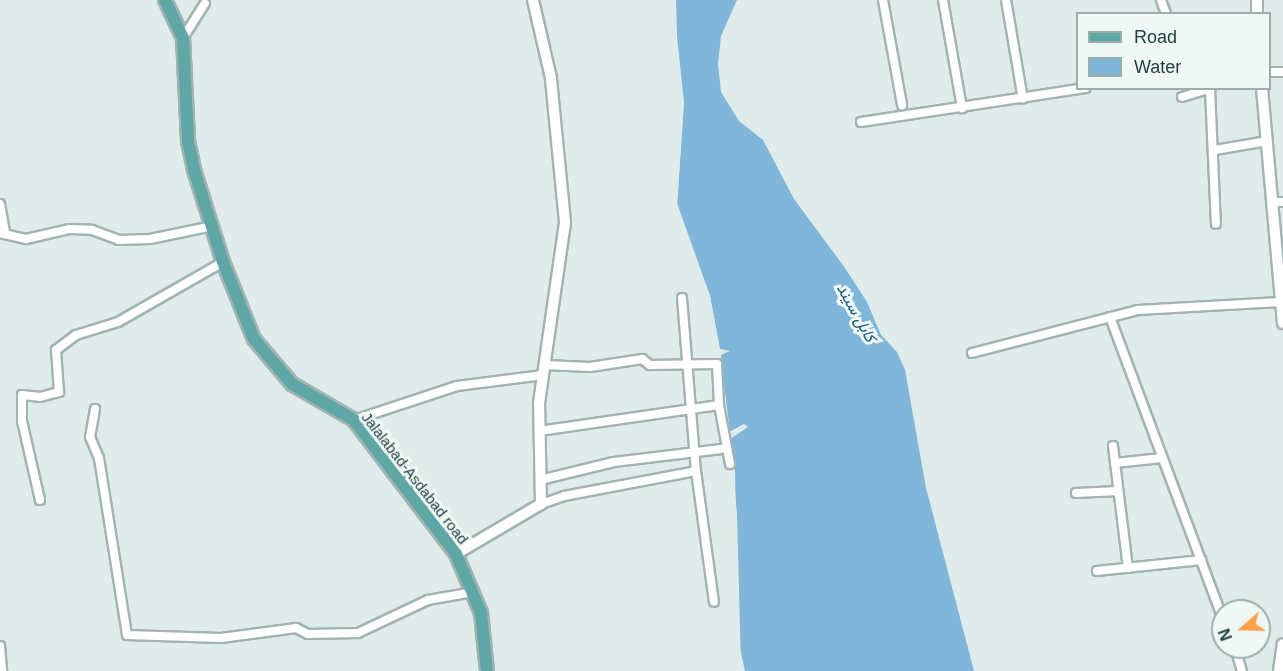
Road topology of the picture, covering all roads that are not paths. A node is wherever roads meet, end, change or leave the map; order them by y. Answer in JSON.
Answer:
{"nodes":[{"id":1,"x":165,"y":0,"type":"edge"},
{"id":2,"x":533,"y":0,"type":"edge"},
{"id":3,"x":883,"y":0,"type":"edge"},
{"id":4,"x":944,"y":0,"type":"edge"},
{"id":5,"x":1007,"y":0,"type":"edge"},
{"id":6,"x":205,"y":3,"type":"dead end"},
{"id":7,"x":183,"y":38,"type":"junction"},
{"id":8,"x":1076,"y":90,"type":"edge"},
{"id":9,"x":1206,"y":90,"type":"edge"},
{"id":10,"x":1210,"y":90,"type":"edge"},
{"id":11,"x":1262,"y":90,"type":"edge"},
{"id":12,"x":1182,"y":97,"type":"dead end"},
{"id":13,"x":1023,"y":99,"type":"junction"},
{"id":14,"x":902,"y":105,"type":"dead end"},
{"id":15,"x":962,"y":108,"type":"junction"},
{"id":16,"x":861,"y":122,"type":"dead end"},
{"id":17,"x":1267,"y":141,"type":"junction"},
{"id":18,"x":1215,"y":150,"type":"junction"},
{"id":19,"x":1277,"y":202,"type":"edge"},
{"id":20,"x":0,"y":204,"type":"edge"},
{"id":21,"x":1216,"y":224,"type":"dead end"},
{"id":22,"x":213,"y":226,"type":"junction"},
{"id":23,"x":2,"y":233,"type":"edge"},
{"id":24,"x":223,"y":262,"type":"junction"},
{"id":25,"x":1280,"y":265,"type":"edge"},
{"id":26,"x":682,"y":298,"type":"dead end"},
{"id":27,"x":1280,"y":302,"type":"junction"},
{"id":28,"x":1110,"y":317,"type":"junction"},
{"id":29,"x":1283,"y":323,"type":"edge"},
{"id":30,"x":972,"y":353,"type":"dead end"},
{"id":31,"x":686,"y":364,"type":"junction"},
{"id":32,"x":544,"y":370,"type":"junction"},
{"id":33,"x":718,"y":405,"type":"junction"},
{"id":34,"x":690,"y":408,"type":"junction"},
{"id":35,"x":95,"y":409,"type":"dead end"},
{"id":36,"x":354,"y":420,"type":"junction"},
{"id":37,"x":539,"y":431,"type":"junction"},
{"id":38,"x":1113,"y":446,"type":"dead end"},
{"id":39,"x":721,"y":449,"type":"dead end"},
{"id":40,"x":694,"y":451,"type":"junction"},
{"id":41,"x":1162,"y":458,"type":"junction"},
{"id":42,"x":1115,"y":463,"type":"junction"},
{"id":43,"x":730,"y":464,"type":"dead end"},
{"id":44,"x":696,"y":471,"type":"junction"},
{"id":45,"x":540,"y":480,"type":"junction"},
{"id":46,"x":1118,"y":491,"type":"junction"},
{"id":47,"x":1076,"y":493,"type":"dead end"},
{"id":48,"x":40,"y":501,"type":"dead end"},
{"id":49,"x":541,"y":504,"type":"junction"},
{"id":50,"x":456,"y":554,"type":"junction"},
{"id":51,"x":1201,"y":560,"type":"junction"},
{"id":52,"x":1128,"y":568,"type":"junction"},
{"id":53,"x":1096,"y":571,"type":"dead end"},
{"id":54,"x":474,"y":592,"type":"junction"},
{"id":55,"x":1216,"y":599,"type":"edge"},
{"id":56,"x":714,"y":602,"type":"dead end"},
{"id":57,"x":1283,"y":644,"type":"edge"},
{"id":58,"x":0,"y":645,"type":"edge"},
{"id":59,"x":2,"y":671,"type":"edge"},
{"id":60,"x":487,"y":671,"type":"edge"},
{"id":61,"x":1279,"y":671,"type":"edge"}],
"edges":[{"from":1,"to":7,"type":"main road","name":"Jalalabad-Asdabad road"},
{"from":2,"to":32,"type":"street"},
{"from":3,"to":14,"type":"street"},
{"from":4,"to":15,"type":"street"},
{"from":5,"to":13,"type":"street"},
{"from":6,"to":7,"type":"street"},
{"from":7,"to":22,"type":"main road","name":"Jalalabad-Asdabad road"},
{"from":8,"to":13,"type":"street"},
{"from":9,"to":12,"type":"street"},
{"from":10,"to":18,"type":"street"},
{"from":11,"to":17,"type":"street"},
{"from":13,"to":15,"type":"street"},
{"from":15,"to":16,"type":"street"},
{"from":17,"to":18,"type":"street"},
{"from":17,"to":19,"type":"street"},
{"from":18,"to":21,"type":"street"},
{"from":19,"to":25,"type":"street"},
{"from":20,"to":23,"type":"street"},
{"from":22,"to":23,"type":"street"},
{"from":22,"to":24,"type":"main road","name":"Jalalabad-Asdabad road"},
{"from":24,"to":36,"type":"main road","name":"Jalalabad-Asdabad road"},
{"from":24,"to":48,"type":"street"},
{"from":25,"to":27,"type":"street"},
{"from":26,"to":31,"type":"street"},
{"from":27,"to":28,"type":"street"},
{"from":27,"to":29,"type":"street"},
{"from":28,"to":30,"type":"street"},
{"from":28,"to":41,"type":"street"},
{"from":31,"to":32,"type":"street"},
{"from":31,"to":33,"type":"street"},
{"from":31,"to":34,"type":"street"},
{"from":32,"to":36,"type":"street"},
{"from":32,"to":37,"type":"street"},
{"from":33,"to":34,"type":"street"},
{"from":33,"to":43,"type":"street"},
{"from":34,"to":37,"type":"street"},
{"from":34,"to":40,"type":"street"},
{"from":35,"to":54,"type":"street"},
{"from":36,"to":50,"type":"main road","name":"Jalalabad-Asdabad road"},
{"from":37,"to":45,"type":"street"},
{"from":38,"to":42,"type":"street"},
{"from":39,"to":40,"type":"street"},
{"from":40,"to":44,"type":"street"},
{"from":40,"to":45,"type":"street"},
{"from":41,"to":42,"type":"street"},
{"from":41,"to":51,"type":"street"},
{"from":42,"to":46,"type":"street"},
{"from":44,"to":49,"type":"street"},
{"from":44,"to":56,"type":"street"},
{"from":45,"to":49,"type":"street"},
{"from":46,"to":47,"type":"street"},
{"from":46,"to":52,"type":"street"},
{"from":49,"to":50,"type":"street"},
{"from":50,"to":54,"type":"main road","name":"Jalalabad-Asdabad road"},
{"from":51,"to":52,"type":"street"},
{"from":51,"to":55,"type":"street"},
{"from":52,"to":53,"type":"street"},
{"from":54,"to":60,"type":"main road","name":"Jalalabad-Asdabad road"},
{"from":57,"to":61,"type":"street"},
{"from":58,"to":59,"type":"street"}]}
